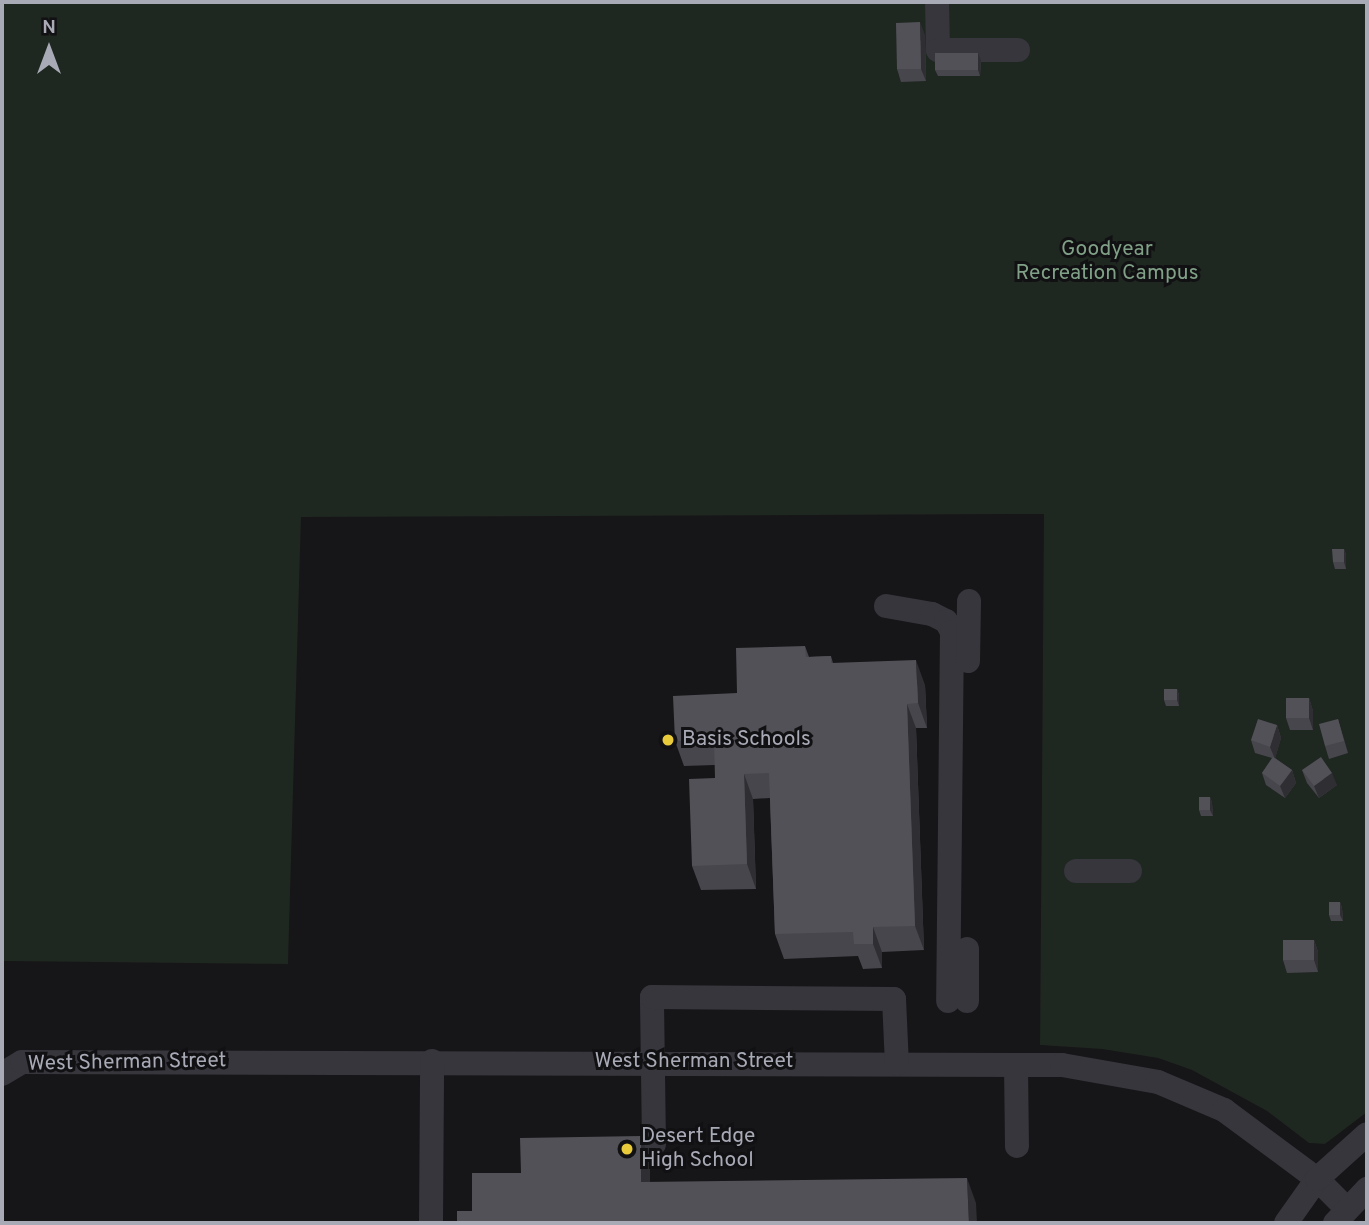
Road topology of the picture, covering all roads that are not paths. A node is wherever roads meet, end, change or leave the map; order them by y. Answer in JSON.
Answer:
{"nodes":[{"id":1,"x":937,"y":2,"type":"edge"},
{"id":2,"x":1018,"y":50,"type":"dead end"},
{"id":3,"x":969,"y":601,"type":"dead end"},
{"id":4,"x":886,"y":606,"type":"dead end"},
{"id":5,"x":1076,"y":871,"type":"dead end"},
{"id":6,"x":1130,"y":872,"type":"dead end"},
{"id":7,"x":432,"y":1061,"type":"junction"},
{"id":8,"x":653,"y":1062,"type":"junction"},
{"id":9,"x":897,"y":1064,"type":"junction"},
{"id":10,"x":1016,"y":1065,"type":"junction"},
{"id":11,"x":2,"y":1074,"type":"edge"},
{"id":12,"x":1367,"y":1134,"type":"edge"},
{"id":13,"x":654,"y":1144,"type":"dead end"},
{"id":14,"x":1017,"y":1146,"type":"dead end"},
{"id":15,"x":1317,"y":1179,"type":"junction"},
{"id":16,"x":1367,"y":1189,"type":"edge"},
{"id":17,"x":1341,"y":1215,"type":"edge"},
{"id":18,"x":431,"y":1223,"type":"edge"},
{"id":19,"x":1286,"y":1223,"type":"edge"}],
"edges":[{"from":1,"to":2,"type":"street"},
{"from":3,"to":4,"type":"street"},
{"from":5,"to":6,"type":"street"},
{"from":7,"to":8,"type":"street","name":"West Sherman Street"},
{"from":7,"to":11,"type":"street","name":"West Sherman Street"},
{"from":7,"to":18,"type":"street"},
{"from":8,"to":9,"type":"street","name":"West Sherman Street"},
{"from":8,"to":9,"type":"street"},
{"from":8,"to":13,"type":"street"},
{"from":9,"to":10,"type":"street","name":"West Sherman Street"},
{"from":10,"to":14,"type":"street"},
{"from":10,"to":15,"type":"street","name":"West Sherman Street"},
{"from":12,"to":15,"type":"street"},
{"from":15,"to":17,"type":"street","name":"West Sherman Street"},
{"from":15,"to":19,"type":"street"},
{"from":16,"to":17,"type":"street"}]}
